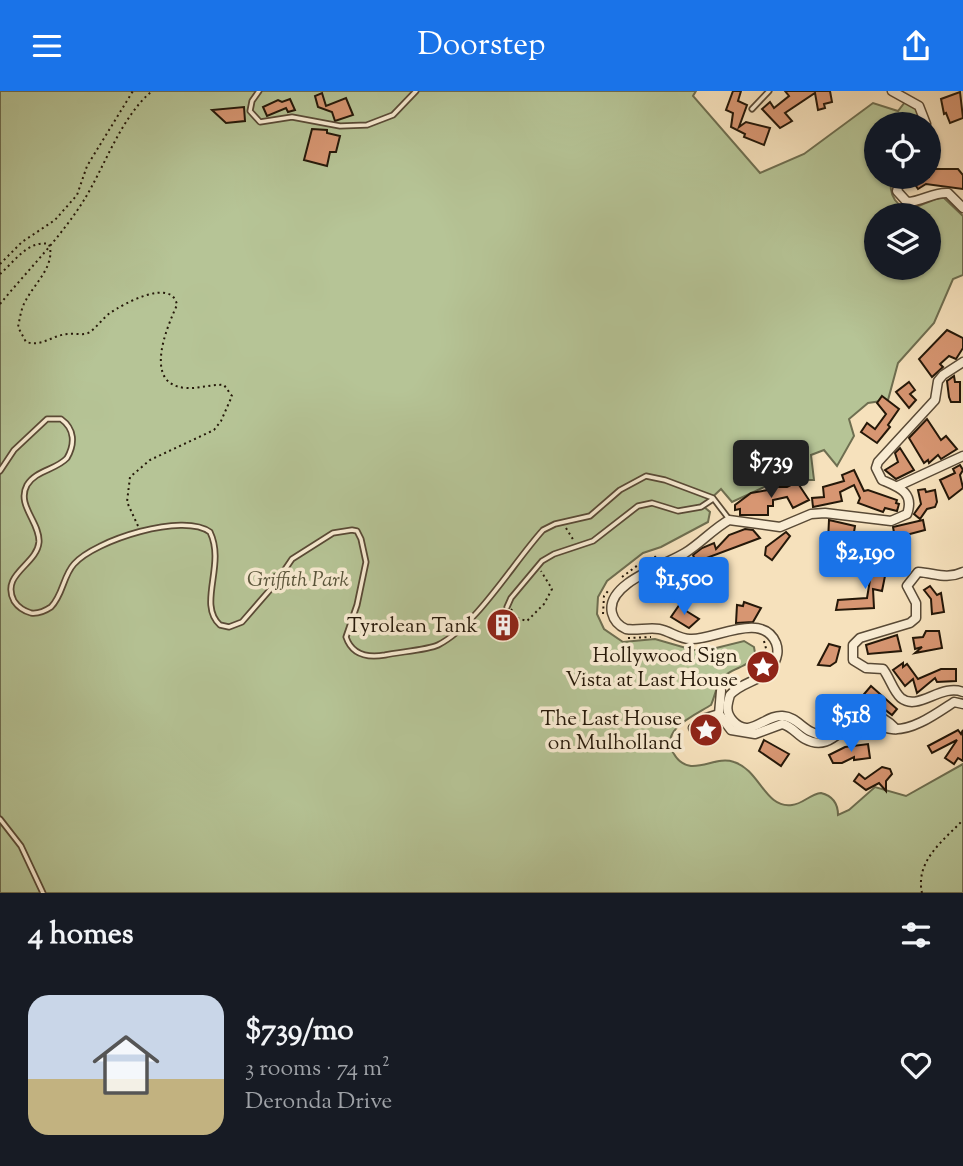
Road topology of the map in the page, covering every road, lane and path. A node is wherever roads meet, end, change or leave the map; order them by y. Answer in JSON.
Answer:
{"nodes":[{"id":1,"x":133,"y":91,"type":"edge"},
{"id":2,"x":152,"y":91,"type":"edge"},
{"id":3,"x":259,"y":91,"type":"edge"},
{"id":4,"x":416,"y":91,"type":"edge"},
{"id":5,"x":769,"y":91,"type":"edge"},
{"id":6,"x":892,"y":91,"type":"edge"},
{"id":7,"x":752,"y":109,"type":"dead end"},
{"id":8,"x":921,"y":112,"type":"edge"},
{"id":9,"x":898,"y":189,"type":"edge"},
{"id":10,"x":963,"y":208,"type":"edge"},
{"id":11,"x":49,"y":244,"type":"junction"},
{"id":12,"x":0,"y":264,"type":"edge"},
{"id":13,"x":0,"y":274,"type":"edge"},
{"id":14,"x":0,"y":305,"type":"edge"},
{"id":15,"x":963,"y":362,"type":"edge"},
{"id":16,"x":963,"y":456,"type":"edge"},
{"id":17,"x":0,"y":471,"type":"edge"},
{"id":18,"x":898,"y":486,"type":"junction"},
{"id":19,"x":713,"y":498,"type":"junction"},
{"id":20,"x":729,"y":520,"type":"junction"},
{"id":21,"x":561,"y":523,"type":"junction"},
{"id":22,"x":141,"y":531,"type":"junction"},
{"id":23,"x":564,"y":550,"type":"junction"},
{"id":24,"x":667,"y":553,"type":"dead end"},
{"id":25,"x":545,"y":559,"type":"junction"},
{"id":26,"x":963,"y":572,"type":"edge"},
{"id":27,"x":616,"y":582,"type":"dead end"},
{"id":28,"x":610,"y":589,"type":"dead end"},
{"id":29,"x":507,"y":607,"type":"joint"},
{"id":30,"x":606,"y":622,"type":"dead end"},
{"id":31,"x":657,"y":637,"type":"dead end"},
{"id":32,"x":625,"y":638,"type":"dead end"},
{"id":33,"x":764,"y":640,"type":"dead end"},
{"id":34,"x":721,"y":691,"type":"joint"},
{"id":35,"x":963,"y":692,"type":"edge"},
{"id":36,"x":943,"y":693,"type":"junction"},
{"id":37,"x":959,"y":703,"type":"edge"},
{"id":38,"x":719,"y":714,"type":"junction"},
{"id":39,"x":693,"y":728,"type":"dead end"},
{"id":40,"x":896,"y":729,"type":"junction"},
{"id":41,"x":0,"y":819,"type":"edge"},
{"id":42,"x":963,"y":820,"type":"edge"},
{"id":43,"x":43,"y":893,"type":"edge"},
{"id":44,"x":922,"y":893,"type":"edge"}],
"edges":[{"from":1,"to":12,"type":"path"},
{"from":2,"to":11,"type":"path"},
{"from":3,"to":4,"type":"lane"},
{"from":5,"to":7,"type":"lane"},
{"from":6,"to":8,"type":"street"},
{"from":9,"to":10,"type":"street"},
{"from":11,"to":13,"type":"path"},
{"from":11,"to":14,"type":"path"},
{"from":11,"to":22,"type":"path"},
{"from":15,"to":18,"type":"street"},
{"from":16,"to":18,"type":"street"},
{"from":17,"to":22,"type":"lane"},
{"from":18,"to":20,"type":"street"},
{"from":19,"to":20,"type":"lane"},
{"from":19,"to":21,"type":"lane"},
{"from":19,"to":23,"type":"lane"},
{"from":20,"to":40,"type":"street"},
{"from":21,"to":22,"type":"lane"},
{"from":21,"to":23,"type":"path"},
{"from":23,"to":25,"type":"lane"},
{"from":24,"to":27,"type":"path"},
{"from":25,"to":29,"type":"lane"},
{"from":25,"to":29,"type":"path"},
{"from":26,"to":36,"type":"street"},
{"from":28,"to":30,"type":"path"},
{"from":31,"to":32,"type":"path"},
{"from":33,"to":34,"type":"path"},
{"from":34,"to":38,"type":"street"},
{"from":35,"to":36,"type":"street"},
{"from":36,"to":37,"type":"street"},
{"from":37,"to":40,"type":"street"},
{"from":38,"to":39,"type":"street"},
{"from":38,"to":40,"type":"street"},
{"from":41,"to":43,"type":"lane"},
{"from":42,"to":44,"type":"path"}]}
